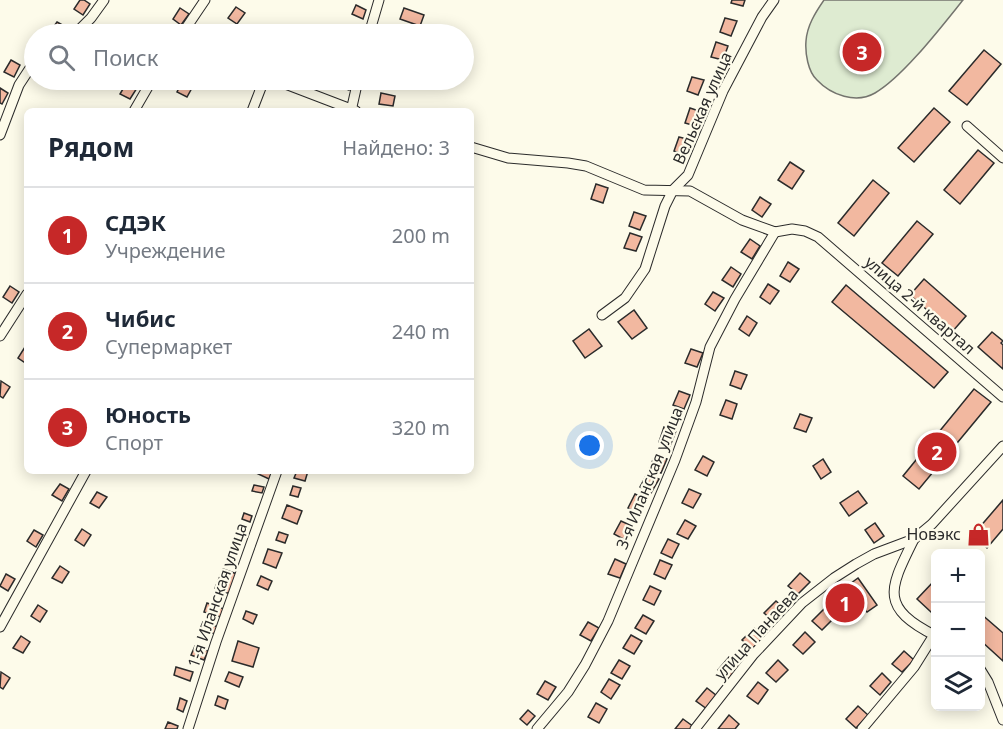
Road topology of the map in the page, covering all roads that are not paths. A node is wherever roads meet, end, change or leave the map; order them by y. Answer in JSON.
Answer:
{"nodes":[{"id":1,"x":104,"y":0,"type":"edge"},
{"id":2,"x":205,"y":0,"type":"edge"},
{"id":3,"x":379,"y":0,"type":"edge"},
{"id":4,"x":774,"y":0,"type":"edge"},
{"id":5,"x":86,"y":24,"type":"edge"},
{"id":6,"x":190,"y":24,"type":"edge"},
{"id":7,"x":372,"y":24,"type":"edge"},
{"id":8,"x":24,"y":78,"type":"edge"},
{"id":9,"x":146,"y":90,"type":"edge"},
{"id":10,"x":260,"y":90,"type":"edge"},
{"id":11,"x":301,"y":90,"type":"edge"},
{"id":12,"x":356,"y":90,"type":"edge"},
{"id":13,"x":136,"y":108,"type":"edge"},
{"id":14,"x":253,"y":108,"type":"edge"},
{"id":15,"x":348,"y":108,"type":"edge"},
{"id":16,"x":353,"y":108,"type":"edge"},
{"id":17,"x":967,"y":126,"type":"dead end"},
{"id":18,"x":0,"y":135,"type":"edge"},
{"id":19,"x":474,"y":148,"type":"edge"},
{"id":20,"x":1003,"y":158,"type":"edge"},
{"id":21,"x":673,"y":190,"type":"junction"},
{"id":22,"x":775,"y":232,"type":"junction"},
{"id":23,"x":24,"y":299,"type":"edge"},
{"id":24,"x":602,"y":315,"type":"dead end"},
{"id":25,"x":0,"y":336,"type":"edge"},
{"id":26,"x":1003,"y":397,"type":"edge"},
{"id":27,"x":1003,"y":446,"type":"edge"},
{"id":28,"x":84,"y":474,"type":"edge"},
{"id":29,"x":276,"y":474,"type":"edge"},
{"id":30,"x":914,"y":539,"type":"junction"},
{"id":31,"x":0,"y":627,"type":"edge"},
{"id":32,"x":931,"y":634,"type":"edge"},
{"id":33,"x":931,"y":642,"type":"edge"},
{"id":34,"x":985,"y":676,"type":"edge"},
{"id":35,"x":1003,"y":720,"type":"edge"},
{"id":36,"x":188,"y":729,"type":"edge"},
{"id":37,"x":537,"y":729,"type":"edge"},
{"id":38,"x":695,"y":729,"type":"edge"},
{"id":39,"x":862,"y":729,"type":"edge"}],
"edges":[{"from":1,"to":5,"type":"street"},
{"from":2,"to":6,"type":"street"},
{"from":3,"to":7,"type":"street"},
{"from":4,"to":21,"type":"street","name":"Вельская улица"},
{"from":8,"to":18,"type":"street"},
{"from":9,"to":13,"type":"street"},
{"from":10,"to":14,"type":"street"},
{"from":11,"to":15,"type":"street"},
{"from":12,"to":16,"type":"street"},
{"from":17,"to":20,"type":"street"},
{"from":19,"to":21,"type":"street"},
{"from":21,"to":22,"type":"street"},
{"from":21,"to":24,"type":"street","name":"Вельская улица"},
{"from":22,"to":26,"type":"street","name":"улица 2-й квартал"},
{"from":22,"to":37,"type":"street","name":"3-я Иланская улица"},
{"from":23,"to":25,"type":"street"},
{"from":27,"to":30,"type":"street"},
{"from":28,"to":31,"type":"street"},
{"from":29,"to":36,"type":"street","name":"1-я Иланская улица"},
{"from":30,"to":32,"type":"street"},
{"from":30,"to":38,"type":"street","name":"улица Панаева"},
{"from":33,"to":39,"type":"street"},
{"from":34,"to":35,"type":"street"}]}
